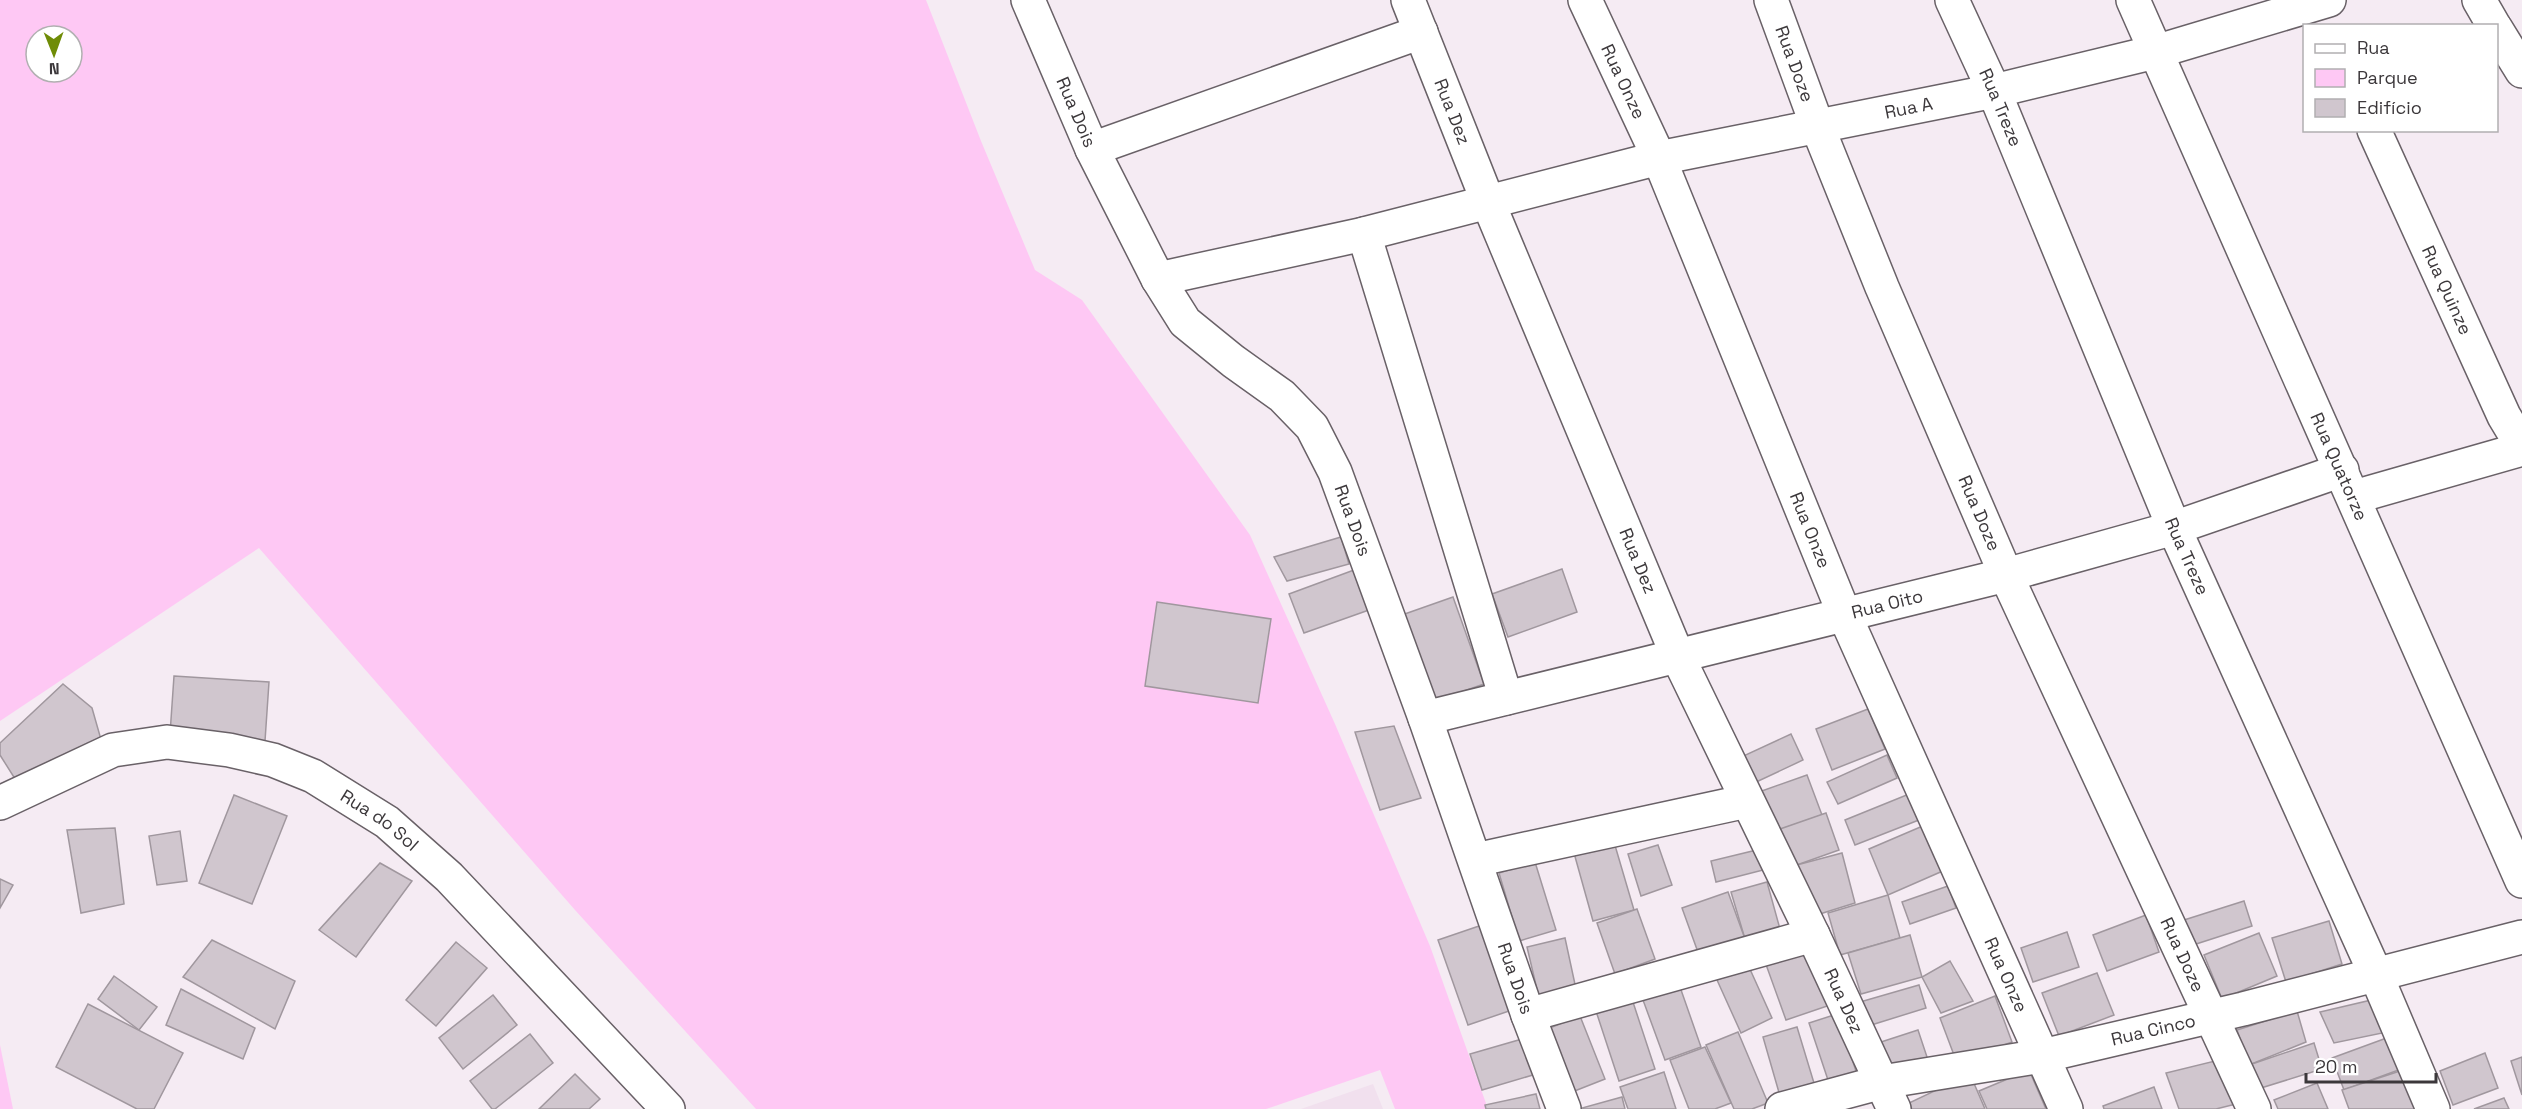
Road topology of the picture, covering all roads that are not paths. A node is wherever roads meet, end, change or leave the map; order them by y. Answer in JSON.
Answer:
{"nodes":[{"id":1,"x":1028,"y":0,"type":"edge"},
{"id":2,"x":1408,"y":0,"type":"edge"},
{"id":3,"x":1586,"y":0,"type":"edge"},
{"id":4,"x":1771,"y":0,"type":"edge"},
{"id":5,"x":1952,"y":0,"type":"edge"},
{"id":6,"x":2133,"y":0,"type":"edge"},
{"id":7,"x":2479,"y":0,"type":"edge"},
{"id":8,"x":2326,"y":10,"type":"edge"},
{"id":9,"x":2493,"y":24,"type":"edge"},
{"id":10,"x":1421,"y":32,"type":"junction"},
{"id":11,"x":2498,"y":32,"type":"edge"},
{"id":12,"x":2155,"y":52,"type":"junction"},
{"id":13,"x":2522,"y":72,"type":"edge"},
{"id":14,"x":2498,"y":82,"type":"edge"},
{"id":15,"x":1994,"y":91,"type":"junction"},
{"id":16,"x":1818,"y":128,"type":"junction"},
{"id":17,"x":2379,"y":132,"type":"edge"},
{"id":18,"x":1092,"y":149,"type":"junction"},
{"id":19,"x":1659,"y":158,"type":"junction"},
{"id":20,"x":1488,"y":202,"type":"junction"},
{"id":21,"x":1364,"y":234,"type":"junction"},
{"id":22,"x":1158,"y":279,"type":"junction"},
{"id":23,"x":2522,"y":448,"type":"edge"},
{"id":24,"x":2348,"y":483,"type":"junction"},
{"id":25,"x":2174,"y":528,"type":"junction"},
{"id":26,"x":2006,"y":575,"type":"junction"},
{"id":27,"x":1845,"y":616,"type":"junction"},
{"id":28,"x":1678,"y":657,"type":"junction"},
{"id":29,"x":1506,"y":698,"type":"junction"},
{"id":30,"x":1425,"y":718,"type":"junction"},
{"id":31,"x":1747,"y":801,"type":"junction"},
{"id":32,"x":0,"y":802,"type":"edge"},
{"id":33,"x":1475,"y":860,"type":"junction"},
{"id":34,"x":2522,"y":881,"type":"edge"},
{"id":35,"x":1813,"y":935,"type":"junction"},
{"id":36,"x":2522,"y":937,"type":"edge"},
{"id":37,"x":2376,"y":975,"type":"junction"},
{"id":38,"x":1528,"y":1015,"type":"junction"},
{"id":39,"x":2211,"y":1016,"type":"junction"},
{"id":40,"x":2042,"y":1056,"type":"junction"},
{"id":41,"x":1888,"y":1095,"type":"edge"},
{"id":42,"x":668,"y":1109,"type":"edge"},
{"id":43,"x":1564,"y":1109,"type":"edge"},
{"id":44,"x":1782,"y":1109,"type":"edge"},
{"id":45,"x":2066,"y":1109,"type":"edge"},
{"id":46,"x":2254,"y":1109,"type":"edge"},
{"id":47,"x":2433,"y":1109,"type":"edge"}],
"edges":[{"from":1,"to":18,"type":"street","name":"Rua Dois"},
{"from":2,"to":10,"type":"street","name":"Rua Dez"},
{"from":3,"to":19,"type":"street","name":"Rua Onze"},
{"from":4,"to":16,"type":"street","name":"Rua Doze"},
{"from":5,"to":15,"type":"street","name":"Rua Treze"},
{"from":6,"to":12,"type":"street","name":"Rua Quatorze"},
{"from":7,"to":9,"type":"street"},
{"from":8,"to":12,"type":"street","name":"Rua A"},
{"from":10,"to":18,"type":"street"},
{"from":10,"to":20,"type":"street","name":"Rua Dez"},
{"from":11,"to":13,"type":"street"},
{"from":12,"to":15,"type":"street","name":"Rua A"},
{"from":12,"to":24,"type":"street","name":"Rua Quatorze"},
{"from":13,"to":14,"type":"street"},
{"from":15,"to":16,"type":"street","name":"Rua A"},
{"from":15,"to":25,"type":"street","name":"Rua Treze"},
{"from":16,"to":19,"type":"street","name":"Rua A"},
{"from":16,"to":26,"type":"street","name":"Rua Doze"},
{"from":17,"to":23,"type":"street","name":"Rua Quinze"},
{"from":18,"to":22,"type":"street","name":"Rua Dois"},
{"from":19,"to":20,"type":"street","name":"Rua A"},
{"from":19,"to":27,"type":"street","name":"Rua Onze"},
{"from":20,"to":21,"type":"street","name":"Rua A"},
{"from":20,"to":28,"type":"street","name":"Rua Dez"},
{"from":21,"to":22,"type":"street","name":"Rua A"},
{"from":21,"to":29,"type":"street"},
{"from":22,"to":30,"type":"street","name":"Rua Dois"},
{"from":23,"to":24,"type":"street","name":"Rua Oito"},
{"from":24,"to":25,"type":"street","name":"Rua Oito"},
{"from":24,"to":34,"type":"street","name":"Rua Quatorze"},
{"from":25,"to":26,"type":"street","name":"Rua Oito"},
{"from":25,"to":37,"type":"street","name":"Rua Treze"},
{"from":26,"to":27,"type":"street","name":"Rua Oito"},
{"from":26,"to":39,"type":"street","name":"Rua Doze"},
{"from":27,"to":28,"type":"street","name":"Rua Oito"},
{"from":27,"to":40,"type":"street","name":"Rua Onze"},
{"from":28,"to":29,"type":"street","name":"Rua Oito"},
{"from":28,"to":31,"type":"street","name":"Rua Dez"},
{"from":29,"to":30,"type":"street","name":"Rua Oito"},
{"from":30,"to":33,"type":"street","name":"Rua Dois"},
{"from":31,"to":33,"type":"street"},
{"from":31,"to":35,"type":"street","name":"Rua Dez"},
{"from":32,"to":42,"type":"street","name":"Rua do Sol"},
{"from":33,"to":38,"type":"street","name":"Rua Dois"},
{"from":35,"to":38,"type":"street"},
{"from":35,"to":41,"type":"street","name":"Rua Dez"},
{"from":36,"to":37,"type":"street","name":"Rua Cinco"},
{"from":37,"to":39,"type":"street","name":"Rua Cinco"},
{"from":37,"to":47,"type":"street","name":"Rua Treze"},
{"from":38,"to":43,"type":"street","name":"Rua Dois"},
{"from":39,"to":40,"type":"street","name":"Rua Cinco"},
{"from":39,"to":46,"type":"street","name":"Rua Doze"},
{"from":40,"to":41,"type":"street","name":"Rua Cinco"},
{"from":40,"to":45,"type":"street","name":"Rua Onze"},
{"from":41,"to":44,"type":"street","name":"Rua Cinco"}]}
